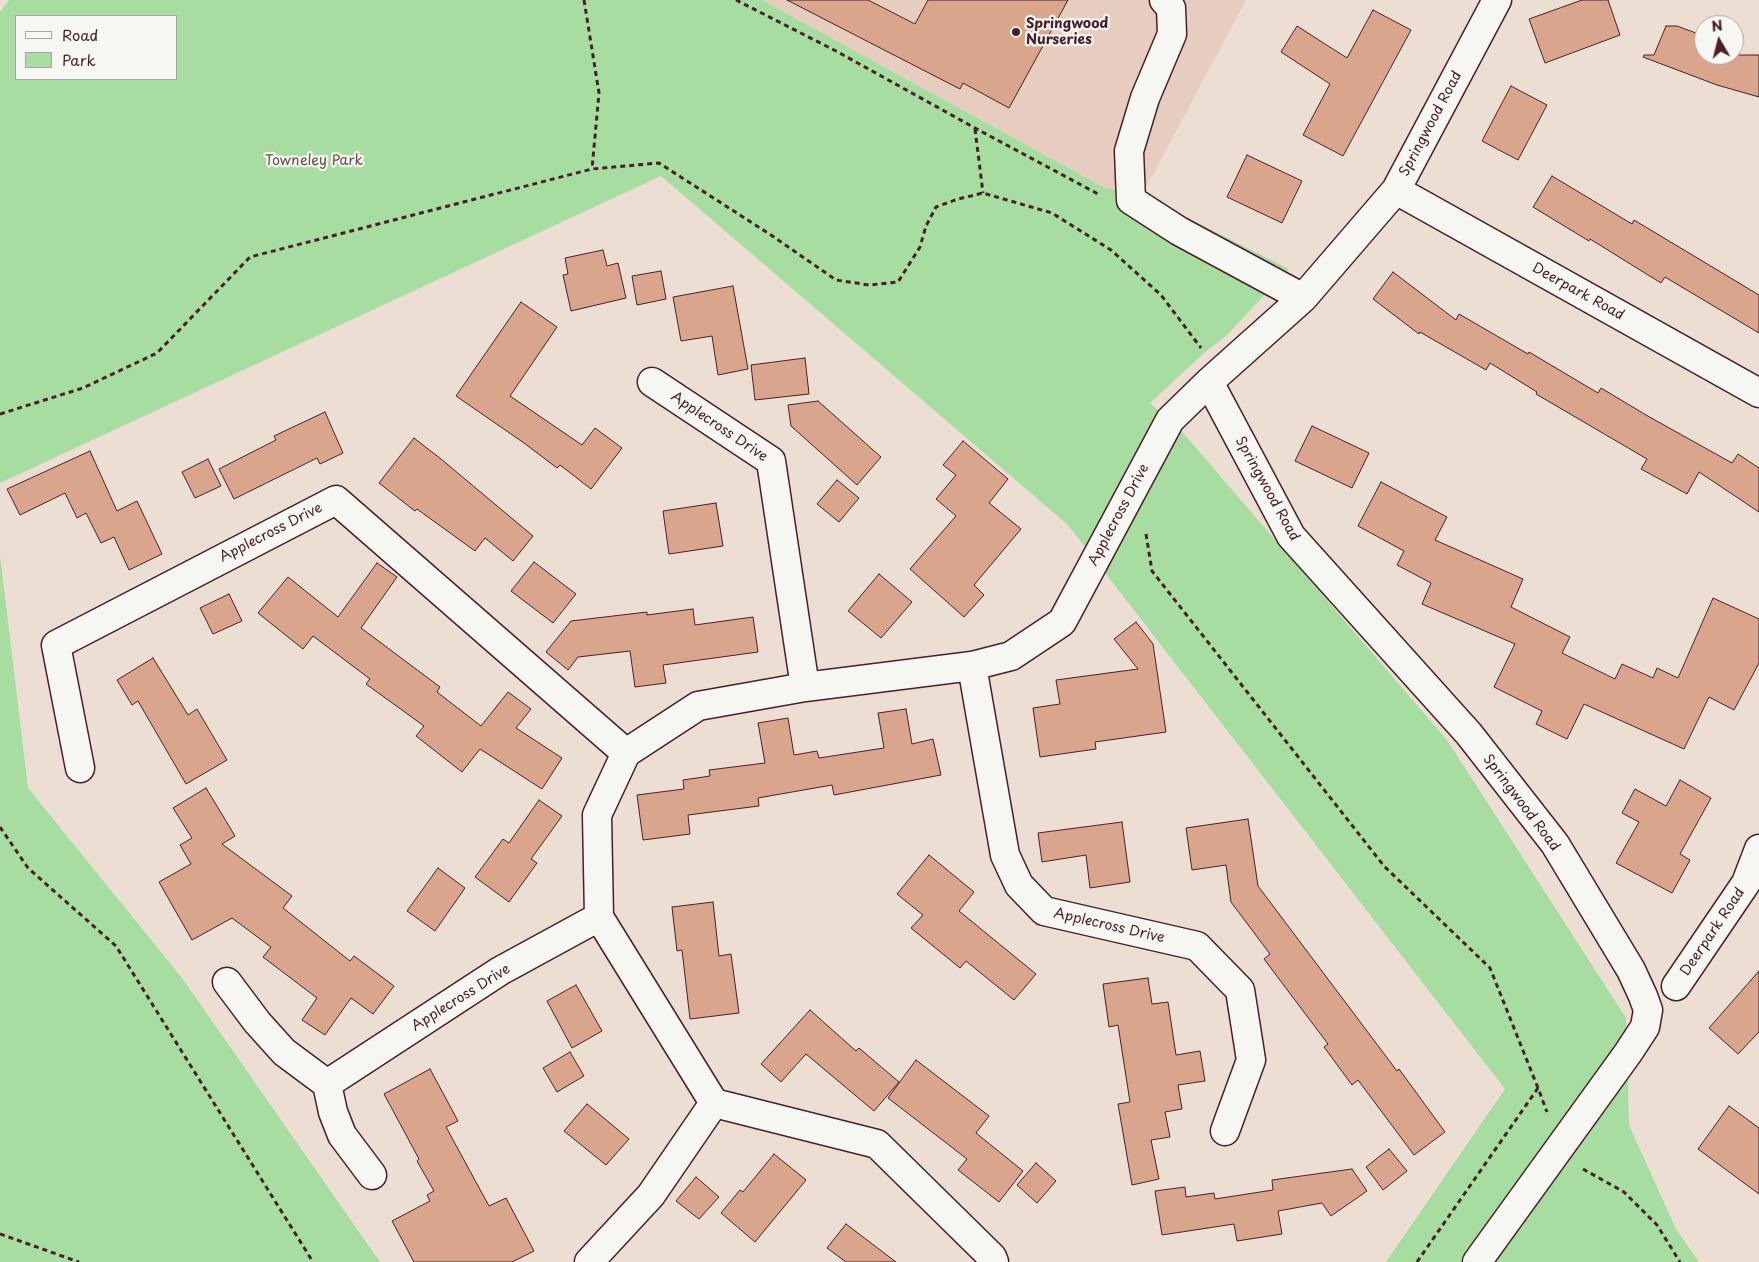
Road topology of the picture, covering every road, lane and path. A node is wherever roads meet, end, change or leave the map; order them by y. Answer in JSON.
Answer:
{"nodes":[{"id":1,"x":584,"y":0,"type":"edge"},
{"id":2,"x":736,"y":0,"type":"edge"},
{"id":3,"x":1164,"y":0,"type":"edge"},
{"id":4,"x":1497,"y":0,"type":"edge"},
{"id":5,"x":975,"y":128,"type":"junction"},
{"id":6,"x":592,"y":169,"type":"junction"},
{"id":7,"x":1396,"y":190,"type":"junction"},
{"id":8,"x":983,"y":193,"type":"junction"},
{"id":9,"x":1131,"y":200,"type":"junction"},
{"id":10,"x":1302,"y":298,"type":"junction"},
{"id":11,"x":1216,"y":377,"type":"junction"},
{"id":12,"x":652,"y":382,"type":"dead end"},
{"id":13,"x":1759,"y":393,"type":"edge"},
{"id":14,"x":0,"y":414,"type":"edge"},
{"id":15,"x":1152,"y":571,"type":"dead end"},
{"id":16,"x":972,"y":666,"type":"junction"},
{"id":17,"x":805,"y":688,"type":"junction"},
{"id":18,"x":626,"y":753,"type":"junction"},
{"id":19,"x":80,"y":768,"type":"dead end"},
{"id":20,"x":0,"y":827,"type":"edge"},
{"id":21,"x":1759,"y":849,"type":"edge"},
{"id":22,"x":599,"y":917,"type":"junction"},
{"id":23,"x":227,"y":982,"type":"dead end"},
{"id":24,"x":1676,"y":986,"type":"dead end"},
{"id":25,"x":327,"y":1084,"type":"junction"},
{"id":26,"x":1538,"y":1088,"type":"junction"},
{"id":27,"x":714,"y":1103,"type":"junction"},
{"id":28,"x":1225,"y":1131,"type":"dead end"},
{"id":29,"x":1560,"y":1146,"type":"junction"},
{"id":30,"x":1582,"y":1168,"type":"dead end"},
{"id":31,"x":372,"y":1175,"type":"dead end"},
{"id":32,"x":0,"y":1234,"type":"edge"},
{"id":33,"x":79,"y":1262,"type":"edge"},
{"id":34,"x":313,"y":1262,"type":"edge"},
{"id":35,"x":588,"y":1262,"type":"edge"},
{"id":36,"x":994,"y":1262,"type":"edge"},
{"id":37,"x":1417,"y":1262,"type":"edge"},
{"id":38,"x":1477,"y":1262,"type":"edge"},
{"id":39,"x":1680,"y":1262,"type":"edge"}],
"edges":[{"from":1,"to":6,"type":"path"},
{"from":2,"to":5,"type":"path"},
{"from":3,"to":9,"type":"street"},
{"from":4,"to":7,"type":"street","name":"Springwood Road"},
{"from":5,"to":8,"type":"path"},
{"from":5,"to":9,"type":"path"},
{"from":6,"to":8,"type":"path"},
{"from":6,"to":14,"type":"path"},
{"from":7,"to":10,"type":"street","name":"Springwood Road"},
{"from":7,"to":13,"type":"street","name":"Deerpark Road"},
{"from":8,"to":11,"type":"path"},
{"from":9,"to":10,"type":"street"},
{"from":10,"to":11,"type":"street","name":"Springwood Road"},
{"from":11,"to":16,"type":"street","name":"Applecross Drive"},
{"from":11,"to":29,"type":"street","name":"Springwood Road"},
{"from":12,"to":17,"type":"street","name":"Applecross Drive"},
{"from":15,"to":26,"type":"path"},
{"from":16,"to":17,"type":"street","name":"Applecross Drive"},
{"from":16,"to":28,"type":"street","name":"Applecross Drive"},
{"from":17,"to":18,"type":"street","name":"Applecross Drive"},
{"from":18,"to":19,"type":"street","name":"Applecross Drive"},
{"from":18,"to":22,"type":"street"},
{"from":20,"to":34,"type":"path"},
{"from":21,"to":24,"type":"street","name":"Deerpark Road"},
{"from":22,"to":25,"type":"street","name":"Applecross Drive"},
{"from":22,"to":27,"type":"street"},
{"from":23,"to":25,"type":"street"},
{"from":25,"to":31,"type":"street"},
{"from":26,"to":29,"type":"path"},
{"from":26,"to":37,"type":"path"},
{"from":27,"to":35,"type":"street"},
{"from":27,"to":36,"type":"street"},
{"from":29,"to":38,"type":"street"},
{"from":30,"to":39,"type":"path"},
{"from":32,"to":33,"type":"path"}]}
